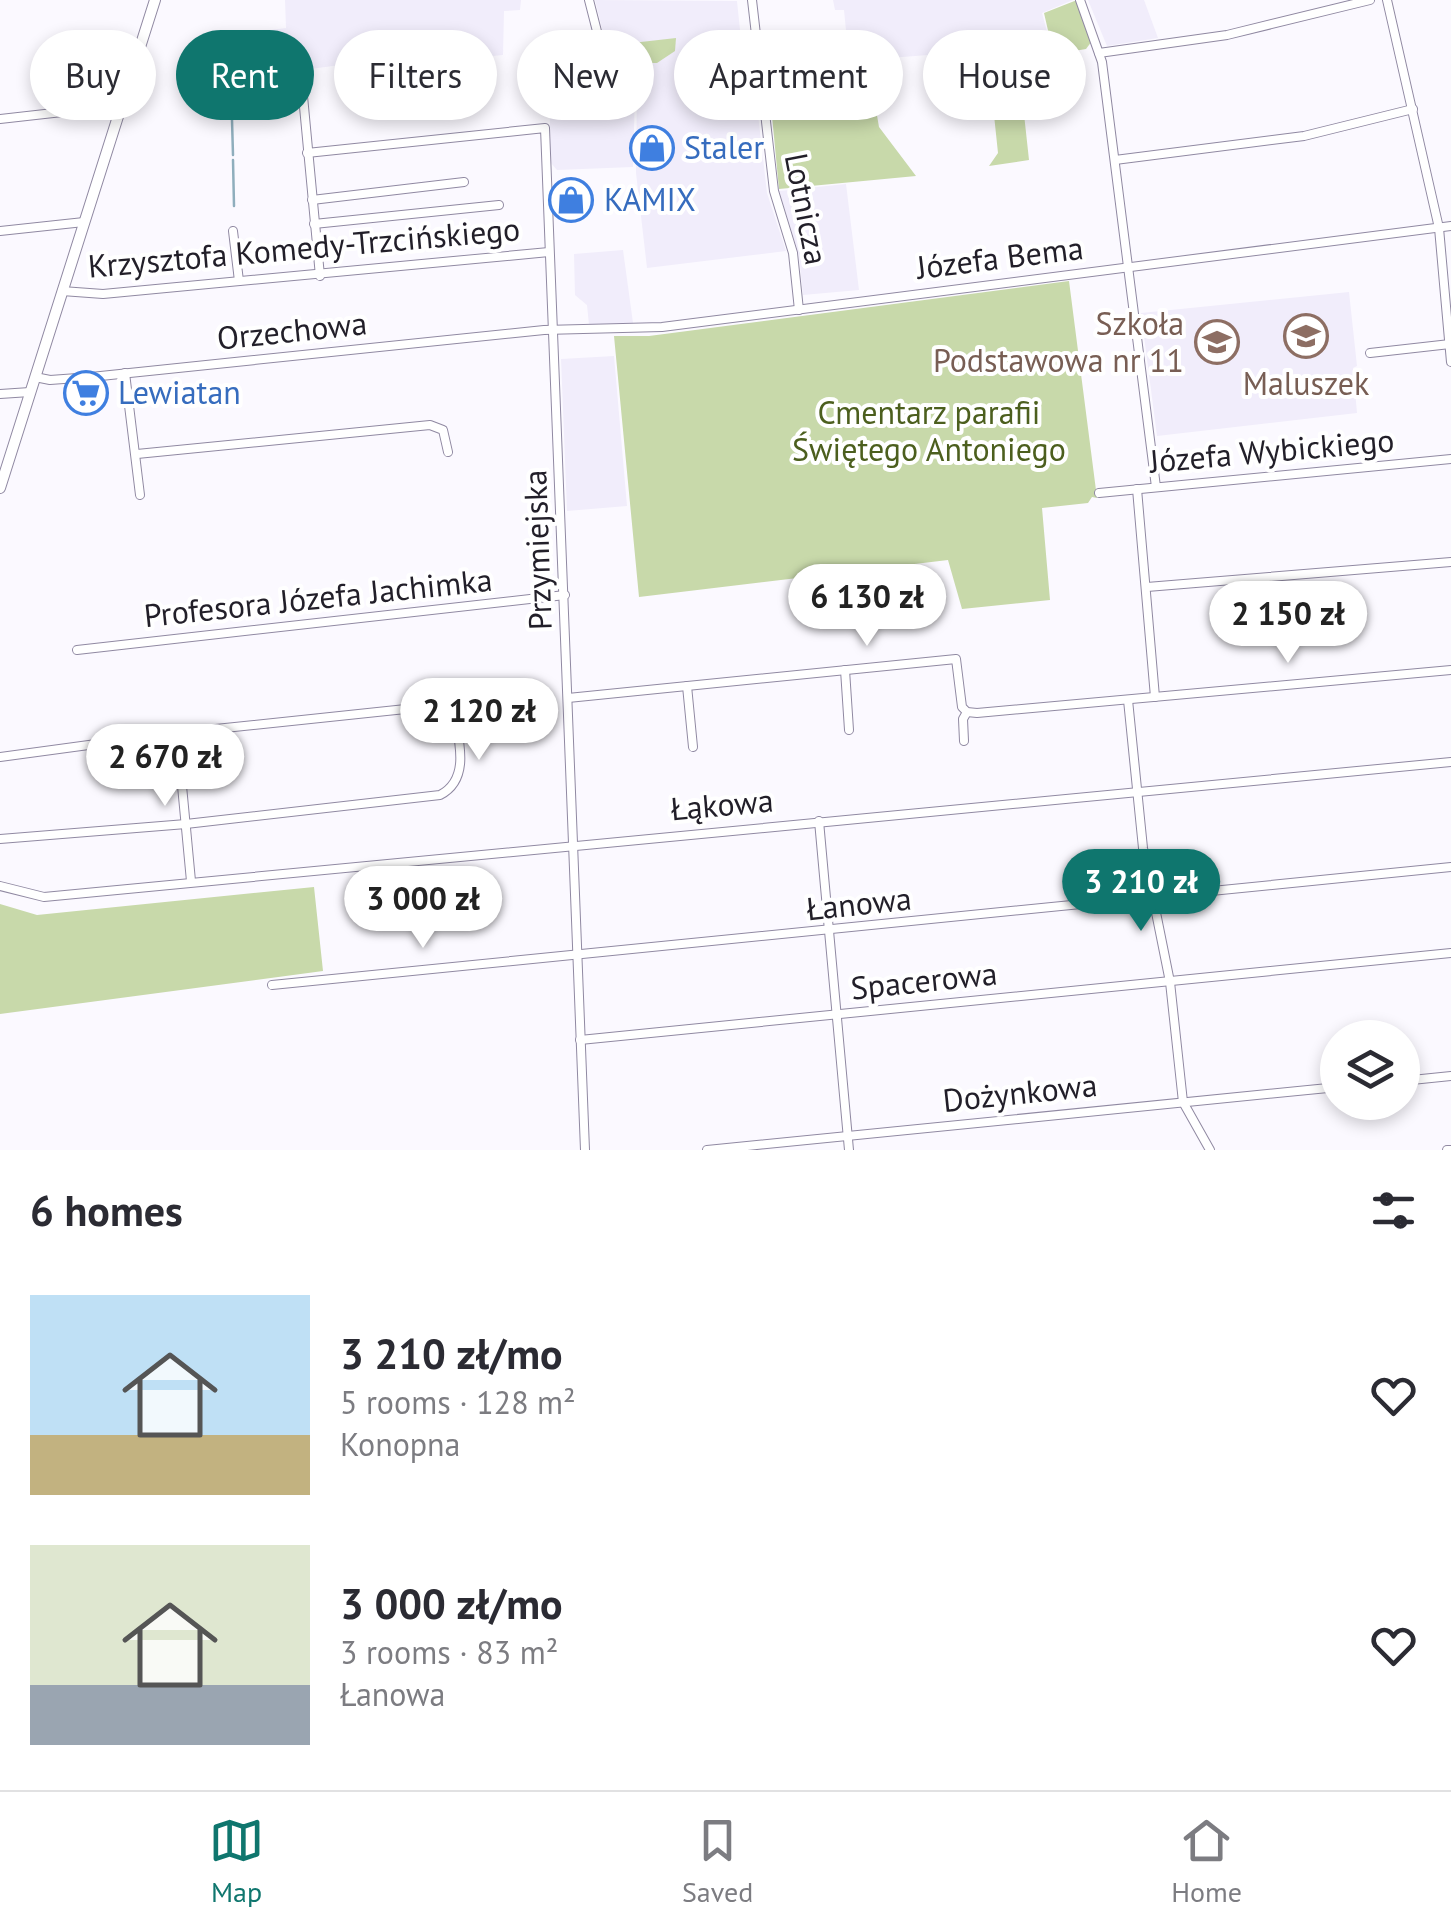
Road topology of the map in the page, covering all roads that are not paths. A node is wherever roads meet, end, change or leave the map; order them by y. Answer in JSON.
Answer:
{"nodes":[{"id":1,"x":155,"y":0,"type":"edge"},
{"id":2,"x":589,"y":0,"type":"edge"},
{"id":3,"x":752,"y":0,"type":"edge"},
{"id":4,"x":1080,"y":0,"type":"edge"},
{"id":5,"x":1370,"y":0,"type":"edge"},
{"id":6,"x":1387,"y":0,"type":"edge"},
{"id":7,"x":146,"y":30,"type":"edge"},
{"id":8,"x":597,"y":30,"type":"edge"},
{"id":9,"x":1099,"y":53,"type":"junction"},
{"id":10,"x":1413,"y":109,"type":"junction"},
{"id":11,"x":30,"y":116,"type":"edge"},
{"id":12,"x":0,"y":119,"type":"edge"},
{"id":13,"x":117,"y":120,"type":"edge"},
{"id":14,"x":304,"y":120,"type":"edge"},
{"id":15,"x":307,"y":153,"type":"junction"},
{"id":16,"x":1114,"y":160,"type":"junction"},
{"id":17,"x":464,"y":182,"type":"dead end"},
{"id":18,"x":312,"y":200,"type":"junction"},
{"id":19,"x":500,"y":204,"type":"dead end"},
{"id":20,"x":84,"y":222,"type":"junction"},
{"id":21,"x":314,"y":224,"type":"junction"},
{"id":22,"x":1451,"y":226,"type":"edge"},
{"id":23,"x":1438,"y":228,"type":"junction"},
{"id":24,"x":0,"y":231,"type":"edge"},
{"id":25,"x":233,"y":231,"type":"dead end"},
{"id":26,"x":550,"y":252,"type":"junction"},
{"id":27,"x":1128,"y":266,"type":"junction"},
{"id":28,"x":320,"y":276,"type":"junction"},
{"id":29,"x":238,"y":282,"type":"junction"},
{"id":30,"x":62,"y":291,"type":"junction"},
{"id":31,"x":798,"y":310,"type":"junction"},
{"id":32,"x":554,"y":330,"type":"junction"},
{"id":33,"x":1450,"y":344,"type":"edge"},
{"id":34,"x":1370,"y":353,"type":"dead end"},
{"id":35,"x":1451,"y":362,"type":"edge"},
{"id":36,"x":125,"y":373,"type":"junction"},
{"id":37,"x":35,"y":377,"type":"junction"},
{"id":38,"x":30,"y":392,"type":"junction"},
{"id":39,"x":0,"y":394,"type":"edge"},
{"id":40,"x":448,"y":452,"type":"dead end"},
{"id":41,"x":137,"y":454,"type":"junction"},
{"id":42,"x":1451,"y":459,"type":"edge"},
{"id":43,"x":1156,"y":487,"type":"junction"},
{"id":44,"x":0,"y":488,"type":"edge"},
{"id":45,"x":1137,"y":489,"type":"junction"},
{"id":46,"x":1099,"y":493,"type":"dead end"},
{"id":47,"x":140,"y":495,"type":"dead end"},
{"id":48,"x":1451,"y":562,"type":"edge"},
{"id":49,"x":1147,"y":587,"type":"junction"},
{"id":50,"x":564,"y":596,"type":"junction"},
{"id":51,"x":77,"y":650,"type":"dead end"},
{"id":52,"x":845,"y":670,"type":"junction"},
{"id":53,"x":1451,"y":670,"type":"edge"},
{"id":54,"x":687,"y":686,"type":"junction"},
{"id":55,"x":1155,"y":697,"type":"junction"},
{"id":56,"x":568,"y":698,"type":"junction"},
{"id":57,"x":1128,"y":700,"type":"junction"},
{"id":58,"x":967,"y":712,"type":"junction"},
{"id":59,"x":849,"y":730,"type":"dead end"},
{"id":60,"x":177,"y":733,"type":"junction"},
{"id":61,"x":964,"y":742,"type":"dead end"},
{"id":62,"x":692,"y":747,"type":"dead end"},
{"id":63,"x":0,"y":757,"type":"edge"},
{"id":64,"x":1451,"y":762,"type":"edge"},
{"id":65,"x":1137,"y":790,"type":"junction"},
{"id":66,"x":819,"y":821,"type":"junction"},
{"id":67,"x":186,"y":824,"type":"junction"},
{"id":68,"x":0,"y":838,"type":"edge"},
{"id":69,"x":574,"y":844,"type":"junction"},
{"id":70,"x":1451,"y":868,"type":"edge"},
{"id":71,"x":191,"y":881,"type":"junction"},
{"id":72,"x":0,"y":886,"type":"edge"},
{"id":73,"x":1154,"y":900,"type":"junction"},
{"id":74,"x":830,"y":932,"type":"junction"},
{"id":75,"x":1451,"y":954,"type":"edge"},
{"id":76,"x":578,"y":955,"type":"junction"},
{"id":77,"x":1170,"y":982,"type":"junction"},
{"id":78,"x":272,"y":985,"type":"dead end"},
{"id":79,"x":837,"y":1014,"type":"junction"},
{"id":80,"x":580,"y":1040,"type":"junction"},
{"id":81,"x":1451,"y":1076,"type":"edge"},
{"id":82,"x":1420,"y":1079,"type":"edge"},
{"id":83,"x":1320,"y":1089,"type":"edge"},
{"id":84,"x":1183,"y":1102,"type":"junction"},
{"id":85,"x":847,"y":1136,"type":"junction"},
{"id":86,"x":585,"y":1150,"type":"edge"},
{"id":87,"x":707,"y":1150,"type":"edge"},
{"id":88,"x":849,"y":1150,"type":"edge"},
{"id":89,"x":1210,"y":1150,"type":"edge"}],
"edges":[{"from":1,"to":7,"type":"street"},
{"from":2,"to":8,"type":"street"},
{"from":3,"to":31,"type":"street","name":"Lotnicza"},
{"from":4,"to":9,"type":"street"},
{"from":5,"to":9,"type":"street"},
{"from":6,"to":10,"type":"street"},
{"from":9,"to":16,"type":"street"},
{"from":10,"to":16,"type":"street"},
{"from":10,"to":23,"type":"street"},
{"from":11,"to":12,"type":"street"},
{"from":13,"to":20,"type":"street"},
{"from":14,"to":15,"type":"street"},
{"from":15,"to":18,"type":"street"},
{"from":15,"to":26,"type":"street","name":"Przymiejska"},
{"from":16,"to":27,"type":"street"},
{"from":17,"to":18,"type":"street"},
{"from":18,"to":21,"type":"street"},
{"from":19,"to":21,"type":"street"},
{"from":20,"to":24,"type":"street"},
{"from":20,"to":30,"type":"street"},
{"from":21,"to":28,"type":"street"},
{"from":22,"to":23,"type":"street","name":"Józefa Bema"},
{"from":23,"to":27,"type":"street","name":"Józefa Bema"},
{"from":23,"to":33,"type":"street"},
{"from":25,"to":29,"type":"street"},
{"from":26,"to":28,"type":"street","name":"Krzysztofa Komedy-Trzcińskiego"},
{"from":26,"to":32,"type":"street","name":"Przymiejska"},
{"from":27,"to":31,"type":"street","name":"Józefa Bema"},
{"from":27,"to":43,"type":"street"},
{"from":28,"to":29,"type":"street","name":"Krzysztofa Komedy-Trzcińskiego"},
{"from":29,"to":30,"type":"street","name":"Krzysztofa Komedy-Trzcińskiego"},
{"from":30,"to":37,"type":"street"},
{"from":31,"to":32,"type":"street","name":"Józefa Bema"},
{"from":32,"to":36,"type":"street","name":"Orzechowa"},
{"from":32,"to":50,"type":"street","name":"Przymiejska"},
{"from":33,"to":34,"type":"street"},
{"from":33,"to":35,"type":"street"},
{"from":36,"to":37,"type":"street","name":"Orzechowa"},
{"from":36,"to":41,"type":"street"},
{"from":37,"to":38,"type":"street"},
{"from":38,"to":39,"type":"street"},
{"from":38,"to":44,"type":"street"},
{"from":40,"to":41,"type":"street"},
{"from":41,"to":47,"type":"street"},
{"from":42,"to":43,"type":"street","name":"Józefa Wybickiego"},
{"from":43,"to":45,"type":"street","name":"Józefa Wybickiego"},
{"from":45,"to":46,"type":"street","name":"Józefa Wybickiego"},
{"from":45,"to":49,"type":"street"},
{"from":48,"to":49,"type":"street"},
{"from":49,"to":55,"type":"street"},
{"from":50,"to":51,"type":"street","name":"Profesora Józefa Jachimka"},
{"from":50,"to":56,"type":"street","name":"Przymiejska"},
{"from":52,"to":54,"type":"street"},
{"from":52,"to":58,"type":"street"},
{"from":52,"to":59,"type":"street"},
{"from":53,"to":55,"type":"street"},
{"from":54,"to":56,"type":"street"},
{"from":54,"to":62,"type":"street"},
{"from":55,"to":57,"type":"street"},
{"from":56,"to":69,"type":"street","name":"Przymiejska"},
{"from":57,"to":58,"type":"street"},
{"from":57,"to":65,"type":"street"},
{"from":58,"to":61,"type":"street"},
{"from":60,"to":63,"type":"street"},
{"from":60,"to":67,"type":"street"},
{"from":60,"to":67,"type":"street"},
{"from":64,"to":65,"type":"street","name":"Łąkowa"},
{"from":65,"to":66,"type":"street","name":"Łąkowa"},
{"from":65,"to":73,"type":"street"},
{"from":66,"to":69,"type":"street","name":"Łąkowa"},
{"from":66,"to":74,"type":"street"},
{"from":67,"to":68,"type":"street"},
{"from":67,"to":71,"type":"street"},
{"from":69,"to":71,"type":"street","name":"Łąkowa"},
{"from":69,"to":76,"type":"street","name":"Przymiejska"},
{"from":70,"to":73,"type":"street","name":"Łanowa"},
{"from":71,"to":72,"type":"street","name":"Łąkowa"},
{"from":73,"to":74,"type":"street","name":"Łanowa"},
{"from":73,"to":77,"type":"street"},
{"from":74,"to":76,"type":"street","name":"Łanowa"},
{"from":74,"to":79,"type":"street"},
{"from":75,"to":77,"type":"street","name":"Spacerowa"},
{"from":76,"to":78,"type":"street","name":"Łanowa"},
{"from":76,"to":80,"type":"street","name":"Przymiejska"},
{"from":77,"to":79,"type":"street","name":"Spacerowa"},
{"from":77,"to":84,"type":"street"},
{"from":79,"to":80,"type":"street","name":"Spacerowa"},
{"from":79,"to":85,"type":"street"},
{"from":80,"to":86,"type":"street","name":"Przymiejska"},
{"from":81,"to":82,"type":"street"},
{"from":83,"to":84,"type":"street","name":"Dożynkowa"},
{"from":84,"to":85,"type":"street","name":"Dożynkowa"},
{"from":84,"to":89,"type":"street"},
{"from":85,"to":87,"type":"street","name":"Dożynkowa"},
{"from":85,"to":88,"type":"street"}]}
